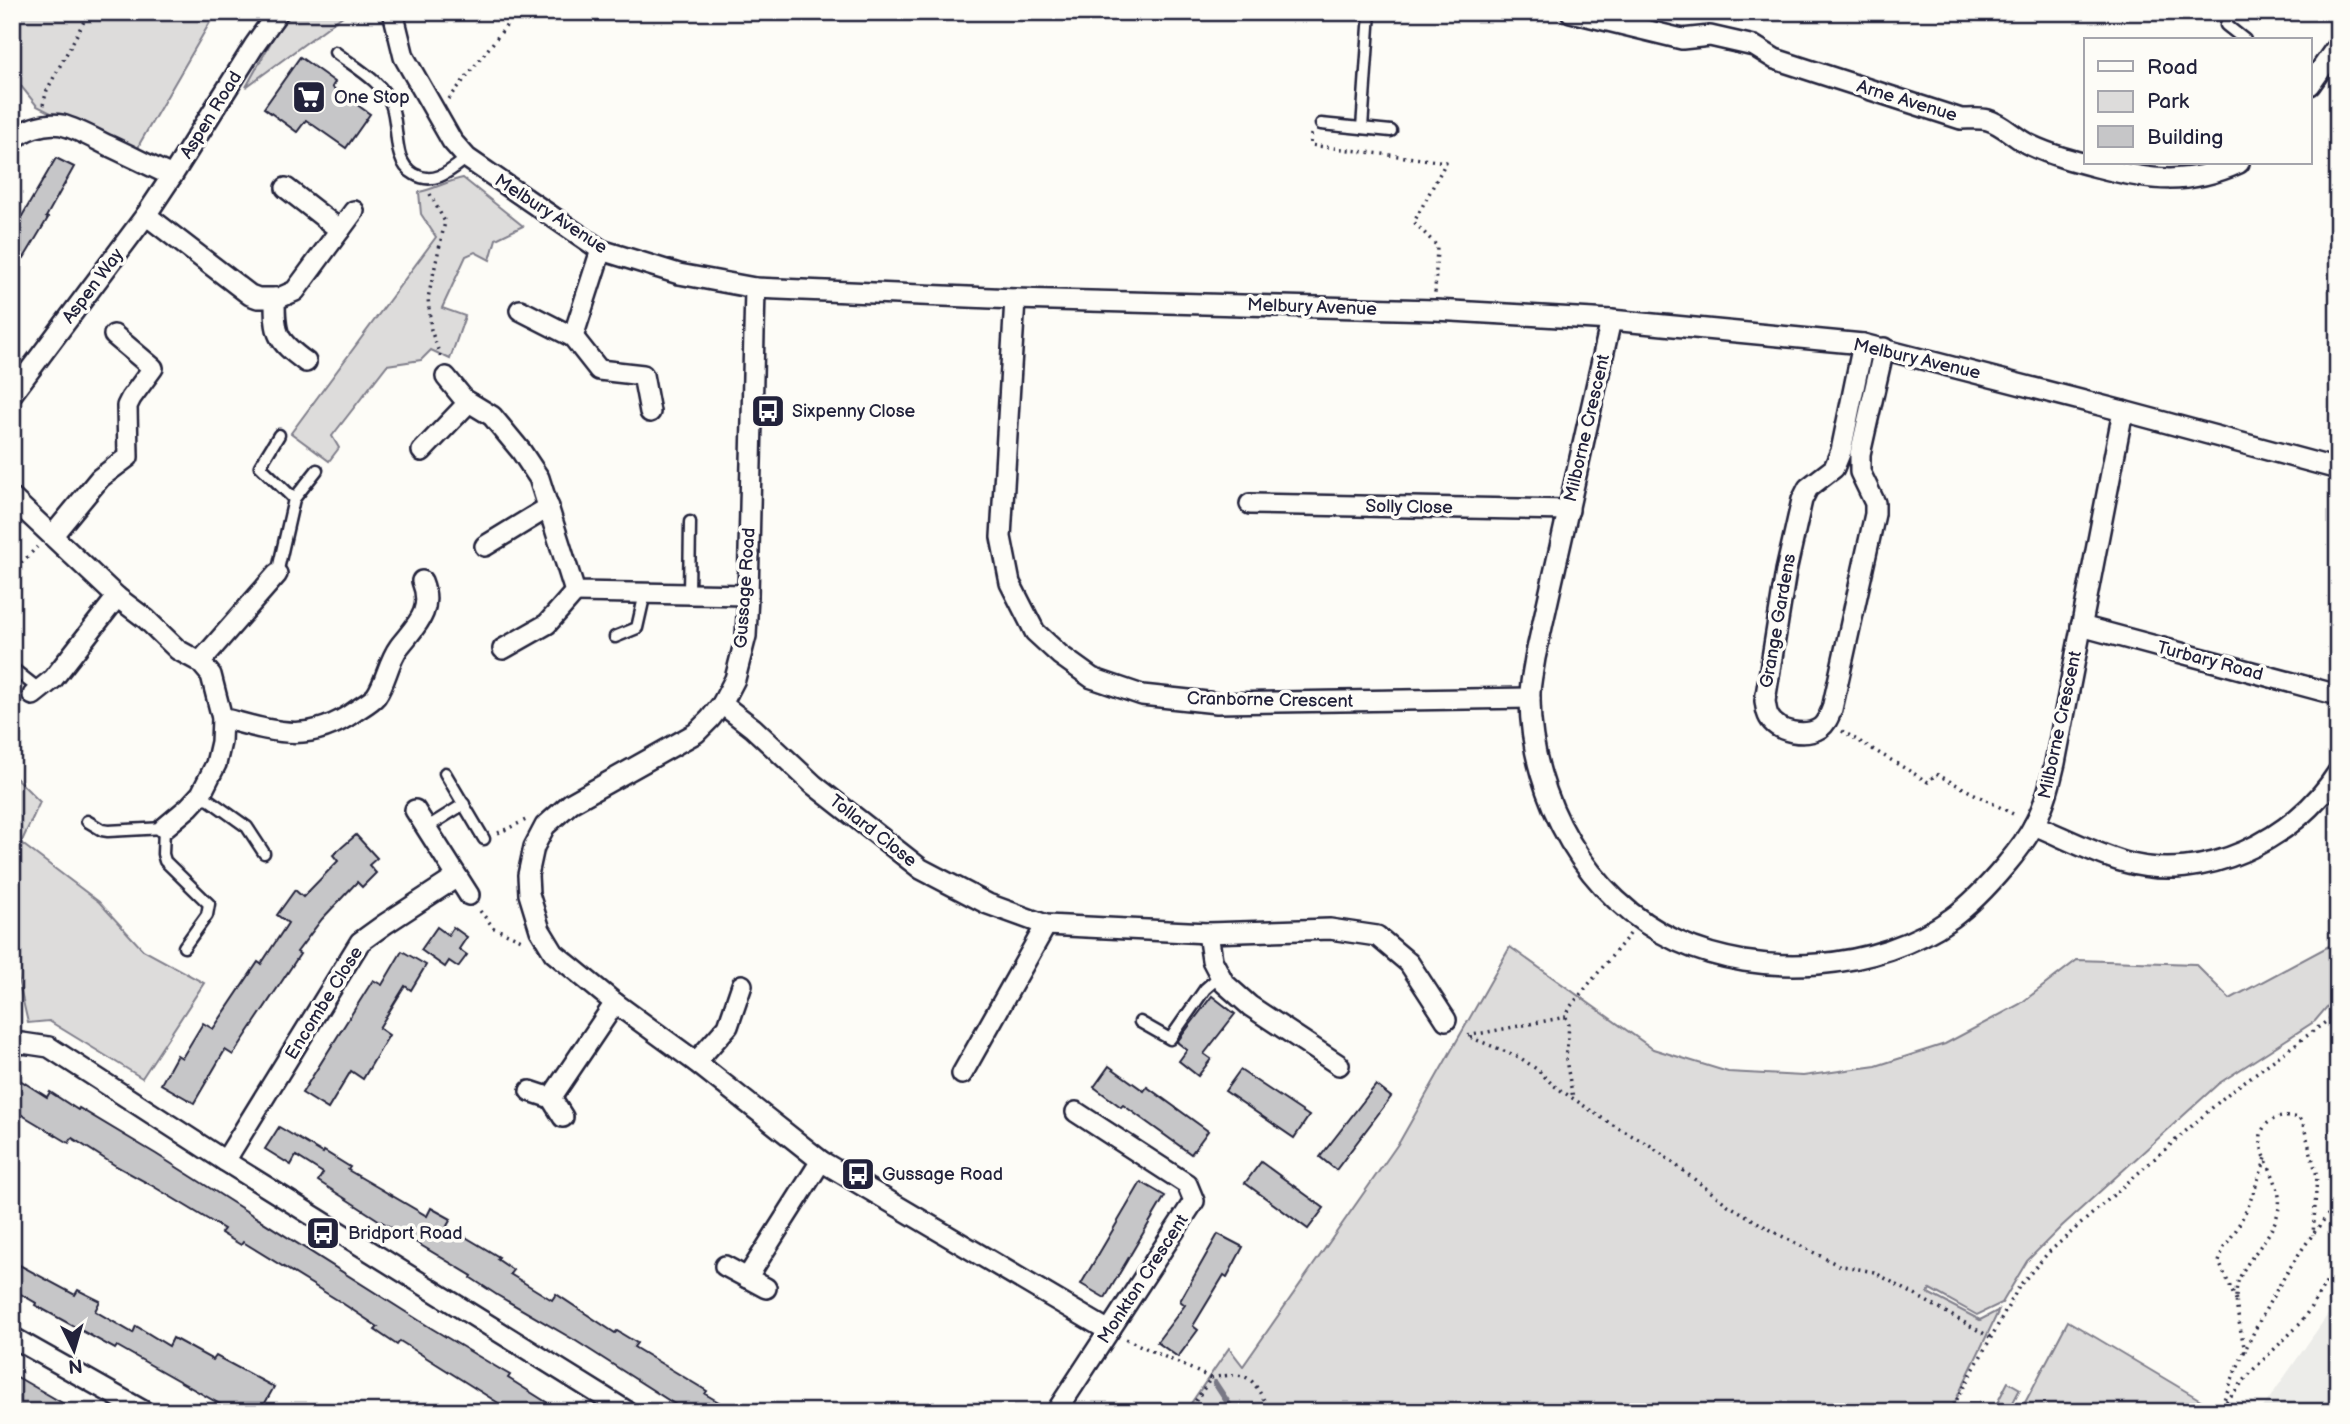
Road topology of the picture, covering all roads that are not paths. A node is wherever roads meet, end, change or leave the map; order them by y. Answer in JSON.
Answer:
{"nodes":[{"id":1,"x":278,"y":12,"type":"edge"},
{"id":2,"x":393,"y":12,"type":"edge"},
{"id":3,"x":1370,"y":12,"type":"edge"},
{"id":4,"x":1571,"y":12,"type":"edge"},
{"id":5,"x":2231,"y":12,"type":"edge"},
{"id":6,"x":2242,"y":38,"type":"edge"},
{"id":7,"x":2338,"y":45,"type":"edge"},
{"id":8,"x":335,"y":52,"type":"dead end"},
{"id":9,"x":2332,"y":67,"type":"edge"},
{"id":10,"x":2312,"y":81,"type":"edge"},
{"id":11,"x":1321,"y":124,"type":"road end"},
{"id":12,"x":1362,"y":128,"type":"junction"},
{"id":13,"x":1391,"y":131,"type":"dead end"},
{"id":14,"x":12,"y":143,"type":"edge"},
{"id":15,"x":467,"y":158,"type":"junction"},
{"id":16,"x":2084,"y":163,"type":"edge"},
{"id":17,"x":2089,"y":164,"type":"edge"},
{"id":18,"x":2237,"y":164,"type":"edge"},
{"id":19,"x":172,"y":176,"type":"junction"},
{"id":20,"x":286,"y":188,"type":"dead end"},
{"id":21,"x":354,"y":211,"type":"dead end"},
{"id":22,"x":146,"y":215,"type":"junction"},
{"id":23,"x":340,"y":230,"type":"junction"},
{"id":24,"x":601,"y":250,"type":"junction"},
{"id":25,"x":755,"y":288,"type":"junction"},
{"id":26,"x":275,"y":298,"type":"junction"},
{"id":27,"x":1015,"y":299,"type":"junction"},
{"id":28,"x":520,"y":310,"type":"dead end"},
{"id":29,"x":1611,"y":320,"type":"junction"},
{"id":30,"x":114,"y":335,"type":"dead end"},
{"id":31,"x":573,"y":337,"type":"junction"},
{"id":32,"x":1863,"y":344,"type":"junction"},
{"id":33,"x":1884,"y":348,"type":"junction"},
{"id":34,"x":306,"y":362,"type":"dead end"},
{"id":35,"x":446,"y":377,"type":"road end"},
{"id":36,"x":12,"y":394,"type":"edge"},
{"id":37,"x":468,"y":402,"type":"junction"},
{"id":38,"x":2123,"y":411,"type":"junction"},
{"id":39,"x":650,"y":412,"type":"dead end"},
{"id":40,"x":279,"y":435,"type":"dead end"},
{"id":41,"x":422,"y":451,"type":"dead end"},
{"id":42,"x":1834,"y":468,"type":"junction"},
{"id":43,"x":2338,"y":469,"type":"edge"},
{"id":44,"x":317,"y":470,"type":"dead end"},
{"id":45,"x":1860,"y":472,"type":"junction"},
{"id":46,"x":12,"y":498,"type":"edge"},
{"id":47,"x":294,"y":499,"type":"junction"},
{"id":48,"x":1250,"y":504,"type":"dead end"},
{"id":49,"x":549,"y":507,"type":"junction"},
{"id":50,"x":1569,"y":510,"type":"junction"},
{"id":51,"x":690,"y":522,"type":"dead end"},
{"id":52,"x":51,"y":533,"type":"junction"},
{"id":53,"x":485,"y":546,"type":"dead end"},
{"id":54,"x":276,"y":574,"type":"joint"},
{"id":55,"x":422,"y":582,"type":"dead end"},
{"id":56,"x":575,"y":592,"type":"junction"},
{"id":57,"x":645,"y":593,"type":"junction"},
{"id":58,"x":689,"y":594,"type":"junction"},
{"id":59,"x":748,"y":595,"type":"junction"},
{"id":60,"x":117,"y":597,"type":"junction"},
{"id":61,"x":2081,"y":626,"type":"junction"},
{"id":62,"x":615,"y":637,"type":"dead end"},
{"id":63,"x":503,"y":649,"type":"dead end"},
{"id":64,"x":200,"y":662,"type":"junction"},
{"id":65,"x":12,"y":668,"type":"edge"},
{"id":66,"x":36,"y":692,"type":"joint"},
{"id":67,"x":2338,"y":695,"type":"edge"},
{"id":68,"x":1530,"y":698,"type":"junction"},
{"id":69,"x":722,"y":704,"type":"junction"},
{"id":70,"x":222,"y":718,"type":"junction"},
{"id":71,"x":2338,"y":772,"type":"edge"},
{"id":72,"x":445,"y":773,"type":"dead end"},
{"id":73,"x":201,"y":794,"type":"junction"},
{"id":74,"x":464,"y":804,"type":"junction"},
{"id":75,"x":415,"y":810,"type":"dead end"},
{"id":76,"x":88,"y":821,"type":"dead end"},
{"id":77,"x":2034,"y":825,"type":"junction"},
{"id":78,"x":164,"y":828,"type":"junction"},
{"id":79,"x":432,"y":836,"type":"junction"},
{"id":80,"x":484,"y":839,"type":"road end"},
{"id":81,"x":264,"y":853,"type":"dead end"},
{"id":82,"x":457,"y":877,"type":"junction"},
{"id":83,"x":469,"y":895,"type":"road end"},
{"id":84,"x":1046,"y":925,"type":"junction"},
{"id":85,"x":1208,"y":933,"type":"junction"},
{"id":86,"x":184,"y":947,"type":"dead end"},
{"id":87,"x":1220,"y":975,"type":"junction"},
{"id":88,"x":742,"y":985,"type":"dead end"},
{"id":89,"x":615,"y":1003,"type":"junction"},
{"id":90,"x":1446,"y":1020,"type":"dead end"},
{"id":91,"x":1140,"y":1022,"type":"dead end"},
{"id":92,"x":12,"y":1046,"type":"edge"},
{"id":93,"x":696,"y":1062,"type":"junction"},
{"id":94,"x":1339,"y":1065,"type":"dead end"},
{"id":95,"x":962,"y":1074,"type":"dead end"},
{"id":96,"x":530,"y":1091,"type":"dead end"},
{"id":97,"x":551,"y":1098,"type":"junction"},
{"id":98,"x":1076,"y":1112,"type":"dead end"},
{"id":99,"x":563,"y":1117,"type":"dead end"},
{"id":100,"x":225,"y":1161,"type":"junction"},
{"id":101,"x":821,"y":1161,"type":"junction"},
{"id":102,"x":725,"y":1266,"type":"dead end"},
{"id":103,"x":747,"y":1278,"type":"junction"},
{"id":104,"x":766,"y":1288,"type":"dead end"},
{"id":105,"x":1109,"y":1331,"type":"junction"},
{"id":106,"x":12,"y":1337,"type":"edge"},
{"id":107,"x":145,"y":1412,"type":"edge"},
{"id":108,"x":628,"y":1412,"type":"edge"},
{"id":109,"x":1056,"y":1412,"type":"edge"}],
"edges":[{"from":1,"to":19,"type":"street","name":"Aspen Road"},
{"from":2,"to":15,"type":"street","name":"Melbury Avenue"},
{"from":3,"to":12,"type":"lane"},
{"from":4,"to":16,"type":"street","name":"Arne Avenue"},
{"from":5,"to":6,"type":"lane"},
{"from":7,"to":9,"type":"street"},
{"from":8,"to":15,"type":"lane"},
{"from":9,"to":10,"type":"street"},
{"from":11,"to":12,"type":"lane"},
{"from":12,"to":13,"type":"lane"},
{"from":14,"to":19,"type":"street","name":"Aspen Road"},
{"from":15,"to":24,"type":"street","name":"Melbury Avenue"},
{"from":17,"to":18,"type":"street","name":"Arne Avenue"},
{"from":19,"to":22,"type":"street","name":"Aspen Way"},
{"from":20,"to":23,"type":"street"},
{"from":21,"to":23,"type":"street"},
{"from":22,"to":26,"type":"street"},
{"from":22,"to":36,"type":"street","name":"Aspen Way"},
{"from":23,"to":26,"type":"street"},
{"from":24,"to":25,"type":"street","name":"Melbury Avenue"},
{"from":24,"to":31,"type":"street"},
{"from":25,"to":27,"type":"street","name":"Melbury Avenue"},
{"from":25,"to":59,"type":"street","name":"Gussage Road"},
{"from":26,"to":34,"type":"street"},
{"from":27,"to":29,"type":"street","name":"Melbury Avenue"},
{"from":27,"to":68,"type":"street","name":"Cranborne Crescent"},
{"from":28,"to":31,"type":"street"},
{"from":29,"to":32,"type":"street","name":"Melbury Avenue"},
{"from":29,"to":50,"type":"street","name":"Milborne Crescent"},
{"from":30,"to":52,"type":"street"},
{"from":31,"to":39,"type":"street"},
{"from":32,"to":33,"type":"street","name":"Melbury Avenue"},
{"from":32,"to":42,"type":"street"},
{"from":33,"to":38,"type":"street","name":"Melbury Avenue"},
{"from":33,"to":45,"type":"street"},
{"from":35,"to":37,"type":"street"},
{"from":37,"to":41,"type":"street"},
{"from":37,"to":49,"type":"street"},
{"from":38,"to":43,"type":"street","name":"Melbury Avenue"},
{"from":38,"to":61,"type":"street","name":"Milborne Crescent"},
{"from":40,"to":47,"type":"lane"},
{"from":42,"to":45,"type":"lane"},
{"from":42,"to":45,"type":"street","name":"Grange Gardens"},
{"from":44,"to":47,"type":"lane"},
{"from":46,"to":52,"type":"street"},
{"from":47,"to":54,"type":"lane"},
{"from":48,"to":50,"type":"street","name":"Solly Close"},
{"from":49,"to":53,"type":"street"},
{"from":49,"to":56,"type":"street"},
{"from":50,"to":68,"type":"street","name":"Milborne Crescent"},
{"from":51,"to":58,"type":"lane"},
{"from":52,"to":60,"type":"street"},
{"from":54,"to":64,"type":"street"},
{"from":55,"to":70,"type":"street"},
{"from":56,"to":57,"type":"street"},
{"from":56,"to":63,"type":"street"},
{"from":57,"to":58,"type":"street"},
{"from":57,"to":62,"type":"lane"},
{"from":58,"to":59,"type":"street"},
{"from":59,"to":69,"type":"street","name":"Gussage Road"},
{"from":60,"to":64,"type":"street"},
{"from":60,"to":66,"type":"street"},
{"from":61,"to":67,"type":"street","name":"Turbary Road"},
{"from":61,"to":77,"type":"street","name":"Milborne Crescent"},
{"from":64,"to":70,"type":"street"},
{"from":65,"to":66,"type":"lane"},
{"from":68,"to":77,"type":"street","name":"Milborne Crescent"},
{"from":69,"to":84,"type":"street","name":"Tollard Close"},
{"from":69,"to":89,"type":"street","name":"Gussage Road"},
{"from":70,"to":73,"type":"street"},
{"from":71,"to":77,"type":"street"},
{"from":72,"to":74,"type":"lane"},
{"from":73,"to":78,"type":"street"},
{"from":73,"to":81,"type":"lane"},
{"from":74,"to":79,"type":"lane"},
{"from":74,"to":80,"type":"lane"},
{"from":75,"to":79,"type":"street"},
{"from":76,"to":78,"type":"lane"},
{"from":78,"to":86,"type":"lane"},
{"from":79,"to":82,"type":"street"},
{"from":82,"to":83,"type":"street"},
{"from":82,"to":100,"type":"street","name":"Encombe Close"},
{"from":84,"to":85,"type":"street","name":"Tollard Close"},
{"from":84,"to":95,"type":"street"},
{"from":85,"to":87,"type":"street"},
{"from":85,"to":90,"type":"street","name":"Tollard Close"},
{"from":87,"to":91,"type":"lane"},
{"from":87,"to":94,"type":"street"},
{"from":88,"to":93,"type":"street"},
{"from":89,"to":93,"type":"street","name":"Gussage Road"},
{"from":89,"to":97,"type":"street"},
{"from":92,"to":100,"type":"street"},
{"from":93,"to":101,"type":"street","name":"Gussage Road"},
{"from":96,"to":97,"type":"street"},
{"from":97,"to":99,"type":"street"},
{"from":98,"to":105,"type":"street","name":"Monkton Crescent"},
{"from":100,"to":108,"type":"street"},
{"from":101,"to":103,"type":"street"},
{"from":101,"to":105,"type":"street","name":"Gussage Road"},
{"from":102,"to":103,"type":"street"},
{"from":103,"to":104,"type":"street"},
{"from":105,"to":109,"type":"street","name":"Monkton Crescent"},
{"from":106,"to":107,"type":"street"}]}
